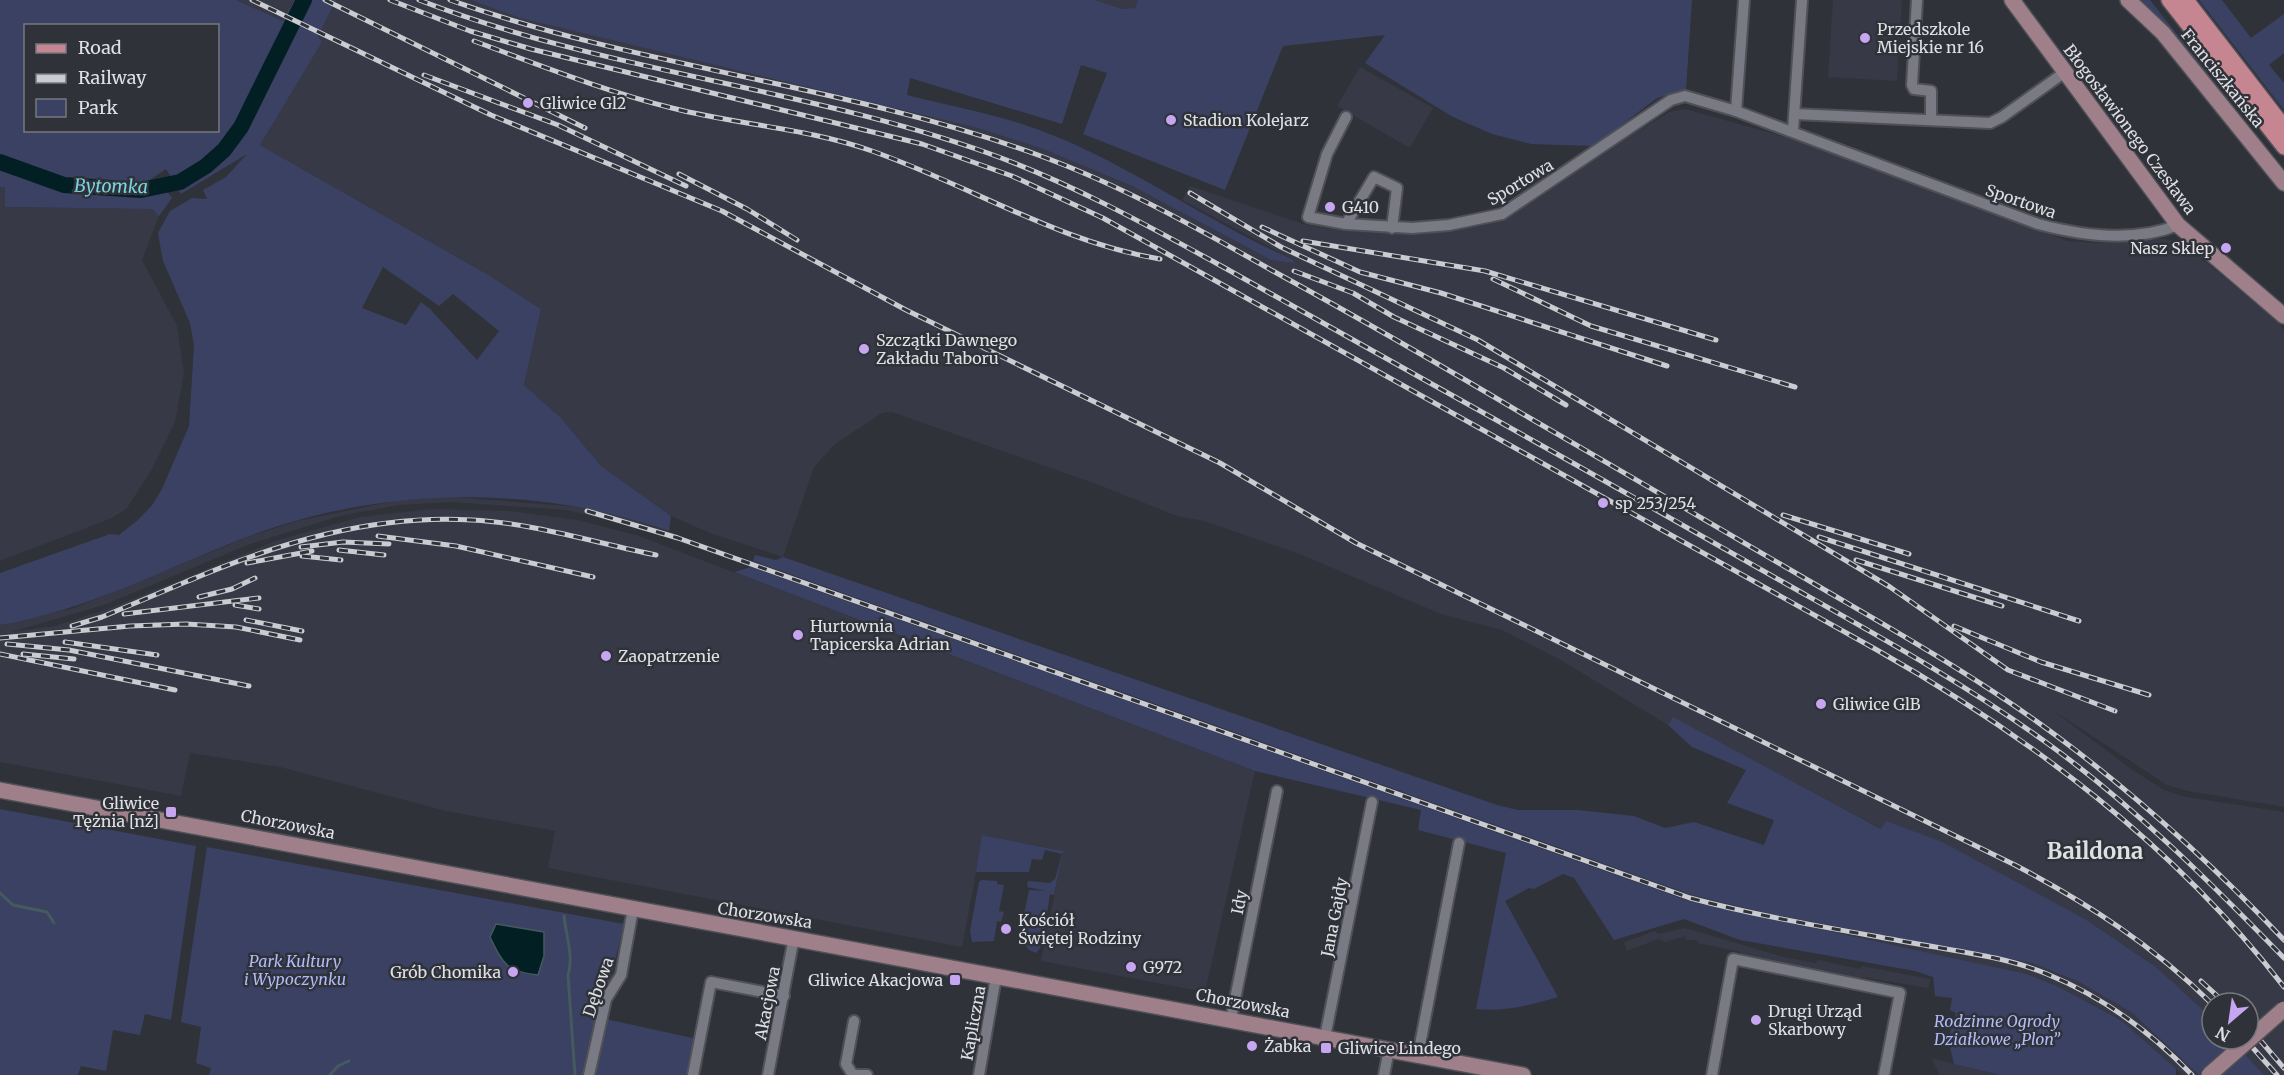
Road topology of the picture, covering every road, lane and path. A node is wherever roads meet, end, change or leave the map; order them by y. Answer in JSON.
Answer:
{"nodes":[{"id":1,"x":1743,"y":0,"type":"edge"},
{"id":2,"x":1802,"y":0,"type":"edge"},
{"id":3,"x":1917,"y":0,"type":"edge"},
{"id":4,"x":2012,"y":0,"type":"edge"},
{"id":5,"x":2128,"y":0,"type":"edge"},
{"id":6,"x":2169,"y":0,"type":"edge"},
{"id":7,"x":2186,"y":0,"type":"edge"},
{"id":8,"x":2065,"y":72,"type":"junction"},
{"id":9,"x":1736,"y":111,"type":"junction"},
{"id":10,"x":1795,"y":114,"type":"junction"},
{"id":11,"x":1347,"y":117,"type":"dead end"},
{"id":12,"x":1930,"y":120,"type":"junction"},
{"id":13,"x":2284,"y":127,"type":"edge"},
{"id":14,"x":1793,"y":131,"type":"junction"},
{"id":15,"x":2284,"y":147,"type":"edge"},
{"id":16,"x":2284,"y":183,"type":"edge"},
{"id":17,"x":1346,"y":224,"type":"junction"},
{"id":18,"x":2178,"y":225,"type":"junction"},
{"id":19,"x":1392,"y":228,"type":"junction"},
{"id":20,"x":2282,"y":309,"type":"edge"},
{"id":21,"x":0,"y":790,"type":"edge"},
{"id":22,"x":1277,"y":791,"type":"dead end"},
{"id":23,"x":1372,"y":802,"type":"dead end"},
{"id":24,"x":1459,"y":843,"type":"dead end"},
{"id":25,"x":633,"y":909,"type":"junction"},
{"id":26,"x":794,"y":937,"type":"junction"},
{"id":27,"x":996,"y":977,"type":"junction"},
{"id":28,"x":784,"y":996,"type":"junction"},
{"id":29,"x":2284,"y":1009,"type":"edge"},
{"id":30,"x":1231,"y":1019,"type":"junction"},
{"id":31,"x":854,"y":1021,"type":"dead end"},
{"id":32,"x":1325,"y":1037,"type":"junction"},
{"id":33,"x":1389,"y":1049,"type":"junction"},
{"id":34,"x":1418,"y":1055,"type":"junction"},
{"id":35,"x":589,"y":1075,"type":"edge"},
{"id":36,"x":693,"y":1075,"type":"edge"},
{"id":37,"x":768,"y":1075,"type":"edge"},
{"id":38,"x":854,"y":1075,"type":"edge"},
{"id":39,"x":867,"y":1075,"type":"edge"},
{"id":40,"x":979,"y":1075,"type":"edge"},
{"id":41,"x":1384,"y":1075,"type":"edge"},
{"id":42,"x":1523,"y":1075,"type":"edge"},
{"id":43,"x":1712,"y":1075,"type":"edge"},
{"id":44,"x":1884,"y":1075,"type":"edge"},
{"id":45,"x":2209,"y":1075,"type":"edge"}],
"edges":[{"from":1,"to":9,"type":"street"},
{"from":2,"to":10,"type":"street"},
{"from":3,"to":12,"type":"street"},
{"from":4,"to":8,"type":"main road","name":"Błogosławionego Czesława"},
{"from":5,"to":16,"type":"main road","name":"Franciszkańska"},
{"from":6,"to":15,"type":"main road"},
{"from":7,"to":13,"type":"main road"},
{"from":8,"to":12,"type":"street"},
{"from":8,"to":18,"type":"main road","name":"Błogosławionego Czesława"},
{"from":9,"to":14,"type":"street","name":"Sportowa"},
{"from":9,"to":19,"type":"street","name":"Sportowa"},
{"from":10,"to":12,"type":"street"},
{"from":10,"to":14,"type":"street"},
{"from":11,"to":17,"type":"street","name":"Sportowa"},
{"from":14,"to":18,"type":"street","name":"Sportowa"},
{"from":17,"to":19,"type":"street","name":"Sportowa"},
{"from":17,"to":19,"type":"street"},
{"from":18,"to":20,"type":"main road","name":"Błogosławionego Czesława"},
{"from":21,"to":25,"type":"main road","name":"Chorzowska"},
{"from":22,"to":30,"type":"street","name":"Idy"},
{"from":23,"to":32,"type":"street","name":"Jana Gajdy"},
{"from":24,"to":34,"type":"street"},
{"from":25,"to":26,"type":"main road","name":"Chorzowska"},
{"from":25,"to":35,"type":"street","name":"Dębowa"},
{"from":26,"to":27,"type":"main road","name":"Chorzowska"},
{"from":26,"to":28,"type":"street","name":"Akacjowa"},
{"from":27,"to":30,"type":"main road","name":"Chorzowska"},
{"from":27,"to":40,"type":"street","name":"Kapliczna"},
{"from":28,"to":36,"type":"street"},
{"from":28,"to":37,"type":"street","name":"Akacjowa"},
{"from":29,"to":45,"type":"main road","bridge":true},
{"from":30,"to":32,"type":"main road","name":"Chorzowska"},
{"from":31,"to":38,"type":"street"},
{"from":32,"to":33,"type":"main road","name":"Chorzowska"},
{"from":33,"to":34,"type":"main road","name":"Chorzowska"},
{"from":33,"to":41,"type":"street"},
{"from":34,"to":42,"type":"main road","name":"Chorzowska"},
{"from":38,"to":39,"type":"street"},
{"from":43,"to":44,"type":"street"}]}
